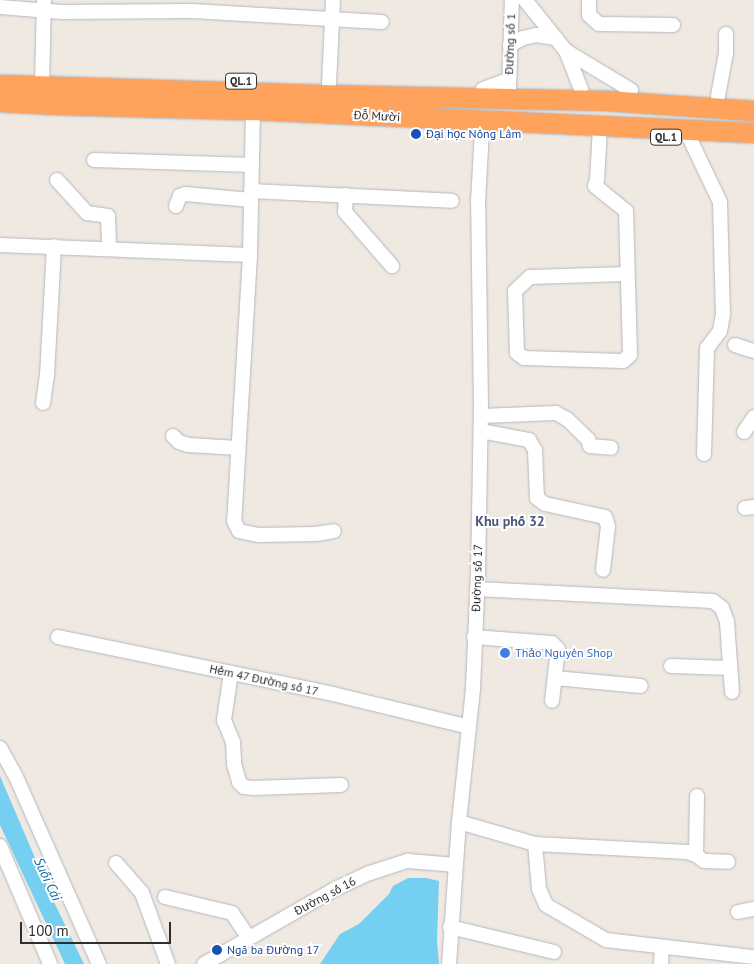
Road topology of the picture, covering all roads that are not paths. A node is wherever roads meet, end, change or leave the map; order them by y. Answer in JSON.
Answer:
{"nodes":[{"id":1,"x":333,"y":0,"type":"edge"},
{"id":2,"x":512,"y":0,"type":"edge"},
{"id":3,"x":524,"y":0,"type":"edge"},
{"id":4,"x":589,"y":0,"type":"edge"},
{"id":5,"x":44,"y":5,"type":"edge"},
{"id":6,"x":63,"y":6,"type":"edge"},
{"id":7,"x":192,"y":6,"type":"edge"},
{"id":8,"x":216,"y":6,"type":"edge"},
{"id":9,"x":0,"y":7,"type":"edge"},
{"id":10,"x":332,"y":19,"type":"junction"},
{"id":11,"x":382,"y":22,"type":"dead end"},
{"id":12,"x":672,"y":25,"type":"dead end"},
{"id":13,"x":726,"y":34,"type":"dead end"},
{"id":14,"x":556,"y":38,"type":"junction"},
{"id":15,"x":510,"y":45,"type":"junction"},
{"id":16,"x":566,"y":51,"type":"junction"},
{"id":17,"x":0,"y":72,"type":"edge"},
{"id":18,"x":42,"y":80,"type":"junction"},
{"id":19,"x":329,"y":84,"type":"junction"},
{"id":20,"x":0,"y":85,"type":"edge"},
{"id":21,"x":508,"y":90,"type":"junction"},
{"id":22,"x":631,"y":90,"type":"junction"},
{"id":23,"x":483,"y":94,"type":"junction"},
{"id":24,"x":581,"y":95,"type":"junction"},
{"id":25,"x":718,"y":96,"type":"junction"},
{"id":26,"x":754,"y":98,"type":"edge"},
{"id":27,"x":0,"y":102,"type":"edge"},
{"id":28,"x":754,"y":111,"type":"edge"},
{"id":29,"x":0,"y":112,"type":"edge"},
{"id":30,"x":253,"y":115,"type":"junction"},
{"id":31,"x":482,"y":126,"type":"junction"},
{"id":32,"x":507,"y":127,"type":"junction"},
{"id":33,"x":579,"y":130,"type":"junction"},
{"id":34,"x":599,"y":132,"type":"junction"},
{"id":35,"x":754,"y":133,"type":"edge"},
{"id":36,"x":689,"y":137,"type":"junction"},
{"id":37,"x":754,"y":143,"type":"edge"},
{"id":38,"x":94,"y":160,"type":"dead end"},
{"id":39,"x":252,"y":164,"type":"junction"},
{"id":40,"x":58,"y":180,"type":"dead end"},
{"id":41,"x":251,"y":195,"type":"junction"},
{"id":42,"x":346,"y":195,"type":"junction"},
{"id":43,"x":452,"y":201,"type":"dead end"},
{"id":44,"x":176,"y":206,"type":"dead end"},
{"id":45,"x":0,"y":232,"type":"edge"},
{"id":46,"x":0,"y":245,"type":"edge"},
{"id":47,"x":54,"y":246,"type":"junction"},
{"id":48,"x":109,"y":248,"type":"junction"},
{"id":49,"x":250,"y":255,"type":"junction"},
{"id":50,"x":392,"y":266,"type":"dead end"},
{"id":51,"x":627,"y":274,"type":"junction"},
{"id":52,"x":735,"y":345,"type":"dead end"},
{"id":53,"x":754,"y":351,"type":"edge"},
{"id":54,"x":43,"y":403,"type":"dead end"},
{"id":55,"x":481,"y":416,"type":"junction"},
{"id":56,"x":754,"y":417,"type":"edge"},
{"id":57,"x":481,"y":431,"type":"junction"},
{"id":58,"x":744,"y":432,"type":"dead end"},
{"id":59,"x":173,"y":436,"type":"dead end"},
{"id":60,"x":238,"y":448,"type":"junction"},
{"id":61,"x":611,"y":448,"type":"dead end"},
{"id":62,"x":704,"y":454,"type":"dead end"},
{"id":63,"x":334,"y":531,"type":"dead end"},
{"id":64,"x":603,"y":570,"type":"dead end"},
{"id":65,"x":477,"y":589,"type":"junction"},
{"id":66,"x":58,"y":637,"type":"dead end"},
{"id":67,"x":474,"y":637,"type":"junction"},
{"id":68,"x":671,"y":666,"type":"dead end"},
{"id":69,"x":730,"y":668,"type":"junction"},
{"id":70,"x":231,"y":673,"type":"junction"},
{"id":71,"x":555,"y":678,"type":"junction"},
{"id":72,"x":641,"y":686,"type":"dead end"},
{"id":73,"x":732,"y":692,"type":"dead end"},
{"id":74,"x":552,"y":701,"type":"dead end"},
{"id":75,"x":469,"y":727,"type":"junction"},
{"id":76,"x":0,"y":748,"type":"edge"},
{"id":77,"x":341,"y":785,"type":"dead end"},
{"id":78,"x":697,"y":796,"type":"dead end"},
{"id":79,"x":459,"y":822,"type":"junction"},
{"id":80,"x":535,"y":844,"type":"junction"},
{"id":81,"x":0,"y":846,"type":"edge"},
{"id":82,"x":696,"y":854,"type":"junction"},
{"id":83,"x":728,"y":862,"type":"dead end"},
{"id":84,"x":116,"y":863,"type":"dead end"},
{"id":85,"x":456,"y":865,"type":"junction"},
{"id":86,"x":165,"y":897,"type":"dead end"},
{"id":87,"x":754,"y":909,"type":"edge"},
{"id":88,"x":738,"y":912,"type":"dead end"},
{"id":89,"x":450,"y":927,"type":"junction"},
{"id":90,"x":248,"y":937,"type":"junction"},
{"id":91,"x":662,"y":947,"type":"junction"},
{"id":92,"x":554,"y":952,"type":"dead end"},
{"id":93,"x":751,"y":959,"type":"edge"},
{"id":94,"x":50,"y":964,"type":"edge"},
{"id":95,"x":99,"y":964,"type":"edge"},
{"id":96,"x":168,"y":964,"type":"edge"},
{"id":97,"x":204,"y":964,"type":"edge"},
{"id":98,"x":449,"y":964,"type":"edge"},
{"id":99,"x":661,"y":964,"type":"edge"}],
"edges":[{"from":1,"to":10,"type":"street"},
{"from":2,"to":15,"type":"street","name":"Đường số 1"},
{"from":3,"to":14,"type":"street","name":"Đường số 1"},
{"from":4,"to":12,"type":"street"},
{"from":5,"to":6,"type":"street"},
{"from":5,"to":9,"type":"street"},
{"from":5,"to":18,"type":"street"},
{"from":6,"to":7,"type":"street"},
{"from":7,"to":8,"type":"street"},
{"from":8,"to":10,"type":"street"},
{"from":10,"to":11,"type":"street"},
{"from":10,"to":19,"type":"street"},
{"from":13,"to":25,"type":"street"},
{"from":14,"to":15,"type":"street"},
{"from":14,"to":16,"type":"street","name":"Đường số 1"},
{"from":15,"to":21,"type":"street","name":"Đường số 1"},
{"from":16,"to":22,"type":"street"},
{"from":16,"to":24,"type":"street","name":"Đường số 1"},
{"from":17,"to":18,"type":"highway","name":"Đỗ Mười","number":"QL.1"},
{"from":18,"to":19,"type":"highway","name":"Đỗ Mười","number":"QL.1"},
{"from":18,"to":20,"type":"highway","name":"Đỗ Mười","number":"QL.1"},
{"from":18,"to":23,"type":"highway","name":"Đỗ Mười","number":"QL.1"},
{"from":19,"to":23,"type":"highway","name":"Đỗ Mười","number":"QL.1"},
{"from":21,"to":23,"type":"highway","name":"Đỗ Mười","number":"QL.1"},
{"from":21,"to":24,"type":"highway","name":"Đỗ Mười","number":"QL.1"},
{"from":21,"to":32,"type":"highway"},
{"from":22,"to":24,"type":"highway","name":"Đỗ Mười","number":"QL.1"},
{"from":22,"to":25,"type":"highway","name":"Đỗ Mười","number":"QL.1"},
{"from":23,"to":31,"type":"highway"},
{"from":24,"to":28,"type":"highway","name":"Đỗ Mười","number":"QL.1"},
{"from":24,"to":33,"type":"highway"},
{"from":25,"to":26,"type":"highway","name":"Đỗ Mười","number":"QL.1"},
{"from":27,"to":30,"type":"highway","name":"Đỗ Mười","number":"QL.1"},
{"from":29,"to":30,"type":"highway","name":"Đỗ Mười","number":"QL.1"},
{"from":30,"to":31,"type":"highway","name":"Đỗ Mười","number":"QL.1"},
{"from":30,"to":39,"type":"street"},
{"from":31,"to":32,"type":"highway","name":"Đỗ Mười","number":"QL.1"},
{"from":31,"to":55,"type":"street","name":"Đường số 17"},
{"from":32,"to":33,"type":"highway","name":"Đỗ Mười","number":"QL.1"},
{"from":33,"to":34,"type":"highway","name":"Đỗ Mười","number":"QL.1"},
{"from":34,"to":35,"type":"highway","name":"Đỗ Mười","number":"QL.1"},
{"from":34,"to":36,"type":"highway","name":"Đỗ Mười","number":"QL.1"},
{"from":34,"to":51,"type":"street"},
{"from":36,"to":37,"type":"highway","name":"Đỗ Mười","number":"QL.1"},
{"from":36,"to":62,"type":"street"},
{"from":38,"to":39,"type":"street"},
{"from":39,"to":41,"type":"street"},
{"from":40,"to":48,"type":"street"},
{"from":41,"to":42,"type":"street"},
{"from":41,"to":44,"type":"street"},
{"from":41,"to":49,"type":"street"},
{"from":42,"to":43,"type":"street"},
{"from":42,"to":50,"type":"street"},
{"from":45,"to":46,"type":"street"},
{"from":46,"to":47,"type":"street"},
{"from":47,"to":48,"type":"street"},
{"from":47,"to":54,"type":"street"},
{"from":48,"to":49,"type":"street"},
{"from":49,"to":60,"type":"street"},
{"from":51,"to":51,"type":"street"},
{"from":52,"to":53,"type":"street"},
{"from":55,"to":57,"type":"street","name":"Đường số 17"},
{"from":55,"to":61,"type":"street"},
{"from":56,"to":58,"type":"street"},
{"from":57,"to":64,"type":"street"},
{"from":57,"to":65,"type":"street","name":"Đường số 17"},
{"from":59,"to":60,"type":"street"},
{"from":60,"to":63,"type":"street"},
{"from":65,"to":67,"type":"street","name":"Đường số 17"},
{"from":65,"to":69,"type":"street"},
{"from":66,"to":70,"type":"street","name":"Hẻm 47 Đường số 17"},
{"from":67,"to":71,"type":"street"},
{"from":67,"to":75,"type":"street","name":"Đường số 17"},
{"from":68,"to":69,"type":"street"},
{"from":69,"to":73,"type":"street"},
{"from":70,"to":75,"type":"street","name":"Hẻm 47 Đường số 17"},
{"from":70,"to":77,"type":"street"},
{"from":71,"to":72,"type":"street"},
{"from":71,"to":74,"type":"street"},
{"from":75,"to":79,"type":"street","name":"Đường số 17"},
{"from":76,"to":95,"type":"street"},
{"from":78,"to":82,"type":"street"},
{"from":79,"to":80,"type":"street"},
{"from":79,"to":85,"type":"street","name":"Đường số 17"},
{"from":80,"to":82,"type":"street"},
{"from":80,"to":91,"type":"street"},
{"from":81,"to":94,"type":"street"},
{"from":82,"to":83,"type":"street"},
{"from":84,"to":96,"type":"street"},
{"from":85,"to":89,"type":"street","name":"Đường số 17"},
{"from":85,"to":90,"type":"street","name":"Đường số 16"},
{"from":86,"to":90,"type":"street"},
{"from":87,"to":88,"type":"street"},
{"from":89,"to":92,"type":"street"},
{"from":89,"to":98,"type":"street","name":"Đường số 17"},
{"from":90,"to":97,"type":"street","name":"Đường số 16"},
{"from":91,"to":93,"type":"street"},
{"from":91,"to":99,"type":"street"}]}
